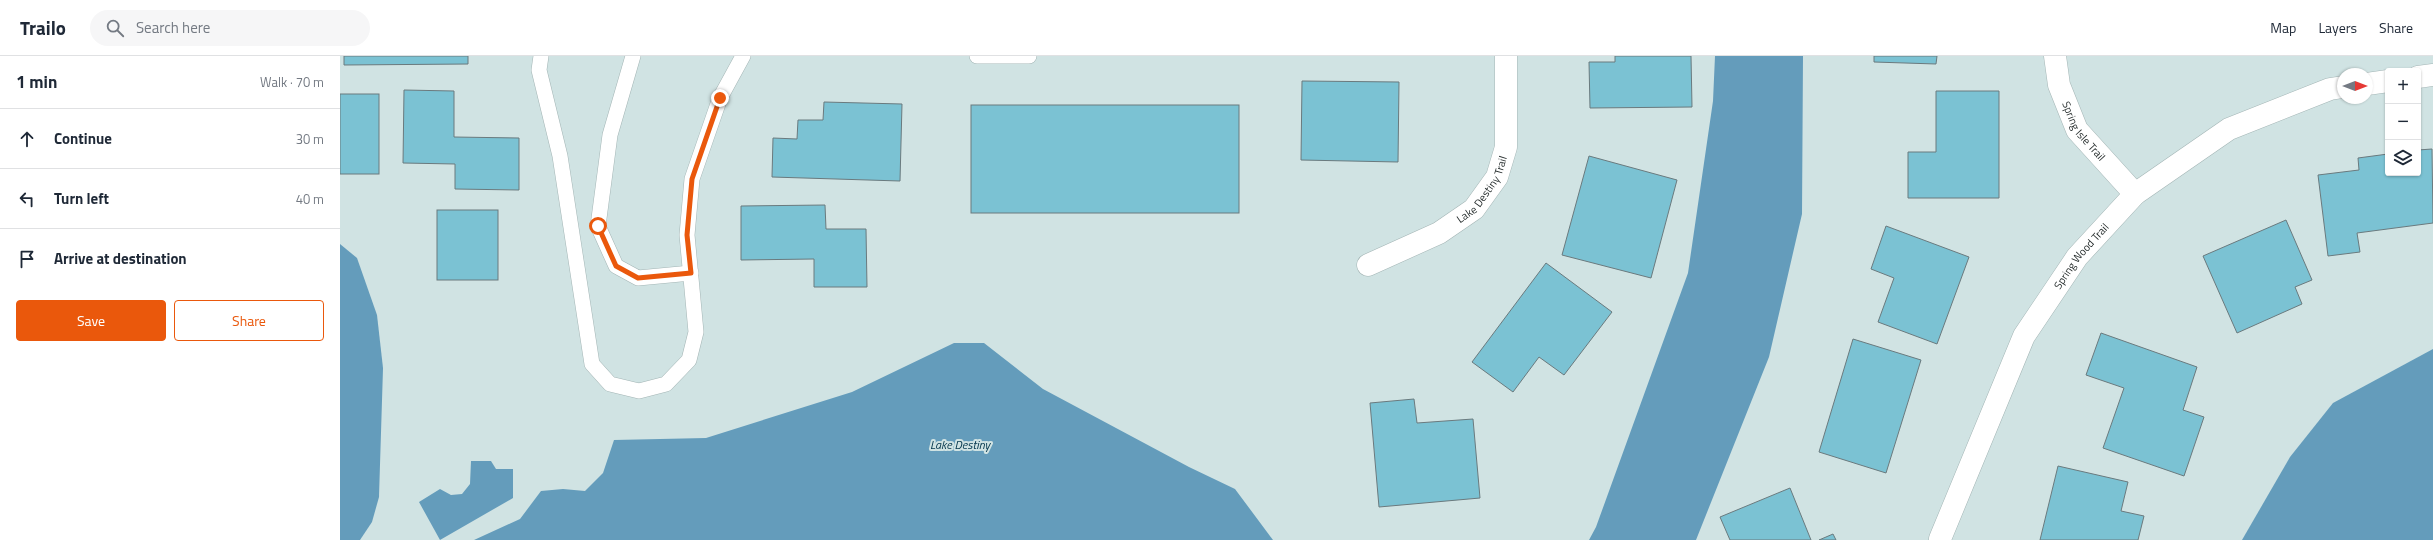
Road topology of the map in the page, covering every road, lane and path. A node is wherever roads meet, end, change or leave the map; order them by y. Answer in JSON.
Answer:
{"nodes":[{"id":1,"x":541,"y":56,"type":"edge"},
{"id":2,"x":633,"y":56,"type":"edge"},
{"id":3,"x":743,"y":56,"type":"edge"},
{"id":4,"x":977,"y":56,"type":"edge"},
{"id":5,"x":1029,"y":56,"type":"edge"},
{"id":6,"x":1506,"y":56,"type":"edge"},
{"id":7,"x":2055,"y":56,"type":"edge"},
{"id":8,"x":2433,"y":75,"type":"edge"},
{"id":9,"x":2421,"y":77,"type":"edge"},
{"id":10,"x":2385,"y":81,"type":"edge"},
{"id":11,"x":2373,"y":83,"type":"edge"},
{"id":12,"x":2337,"y":88,"type":"edge"},
{"id":13,"x":2135,"y":194,"type":"junction"},
{"id":14,"x":1368,"y":265,"type":"dead end"},
{"id":15,"x":691,"y":273,"type":"junction"},
{"id":16,"x":1940,"y":539,"type":"edge"}],
"edges":[{"from":1,"to":15,"type":"lane"},
{"from":2,"to":15,"type":"lane"},
{"from":3,"to":15,"type":"lane"},
{"from":4,"to":5,"type":"lane"},
{"from":6,"to":14,"type":"street","name":"Lake Destiny Trail"},
{"from":7,"to":13,"type":"street","name":"Spring Isle Trail"},
{"from":8,"to":9,"type":"street"},
{"from":10,"to":11,"type":"street"},
{"from":12,"to":13,"type":"street","name":"Spring Wood Trail"},
{"from":13,"to":16,"type":"street","name":"Spring Wood Trail"}]}
